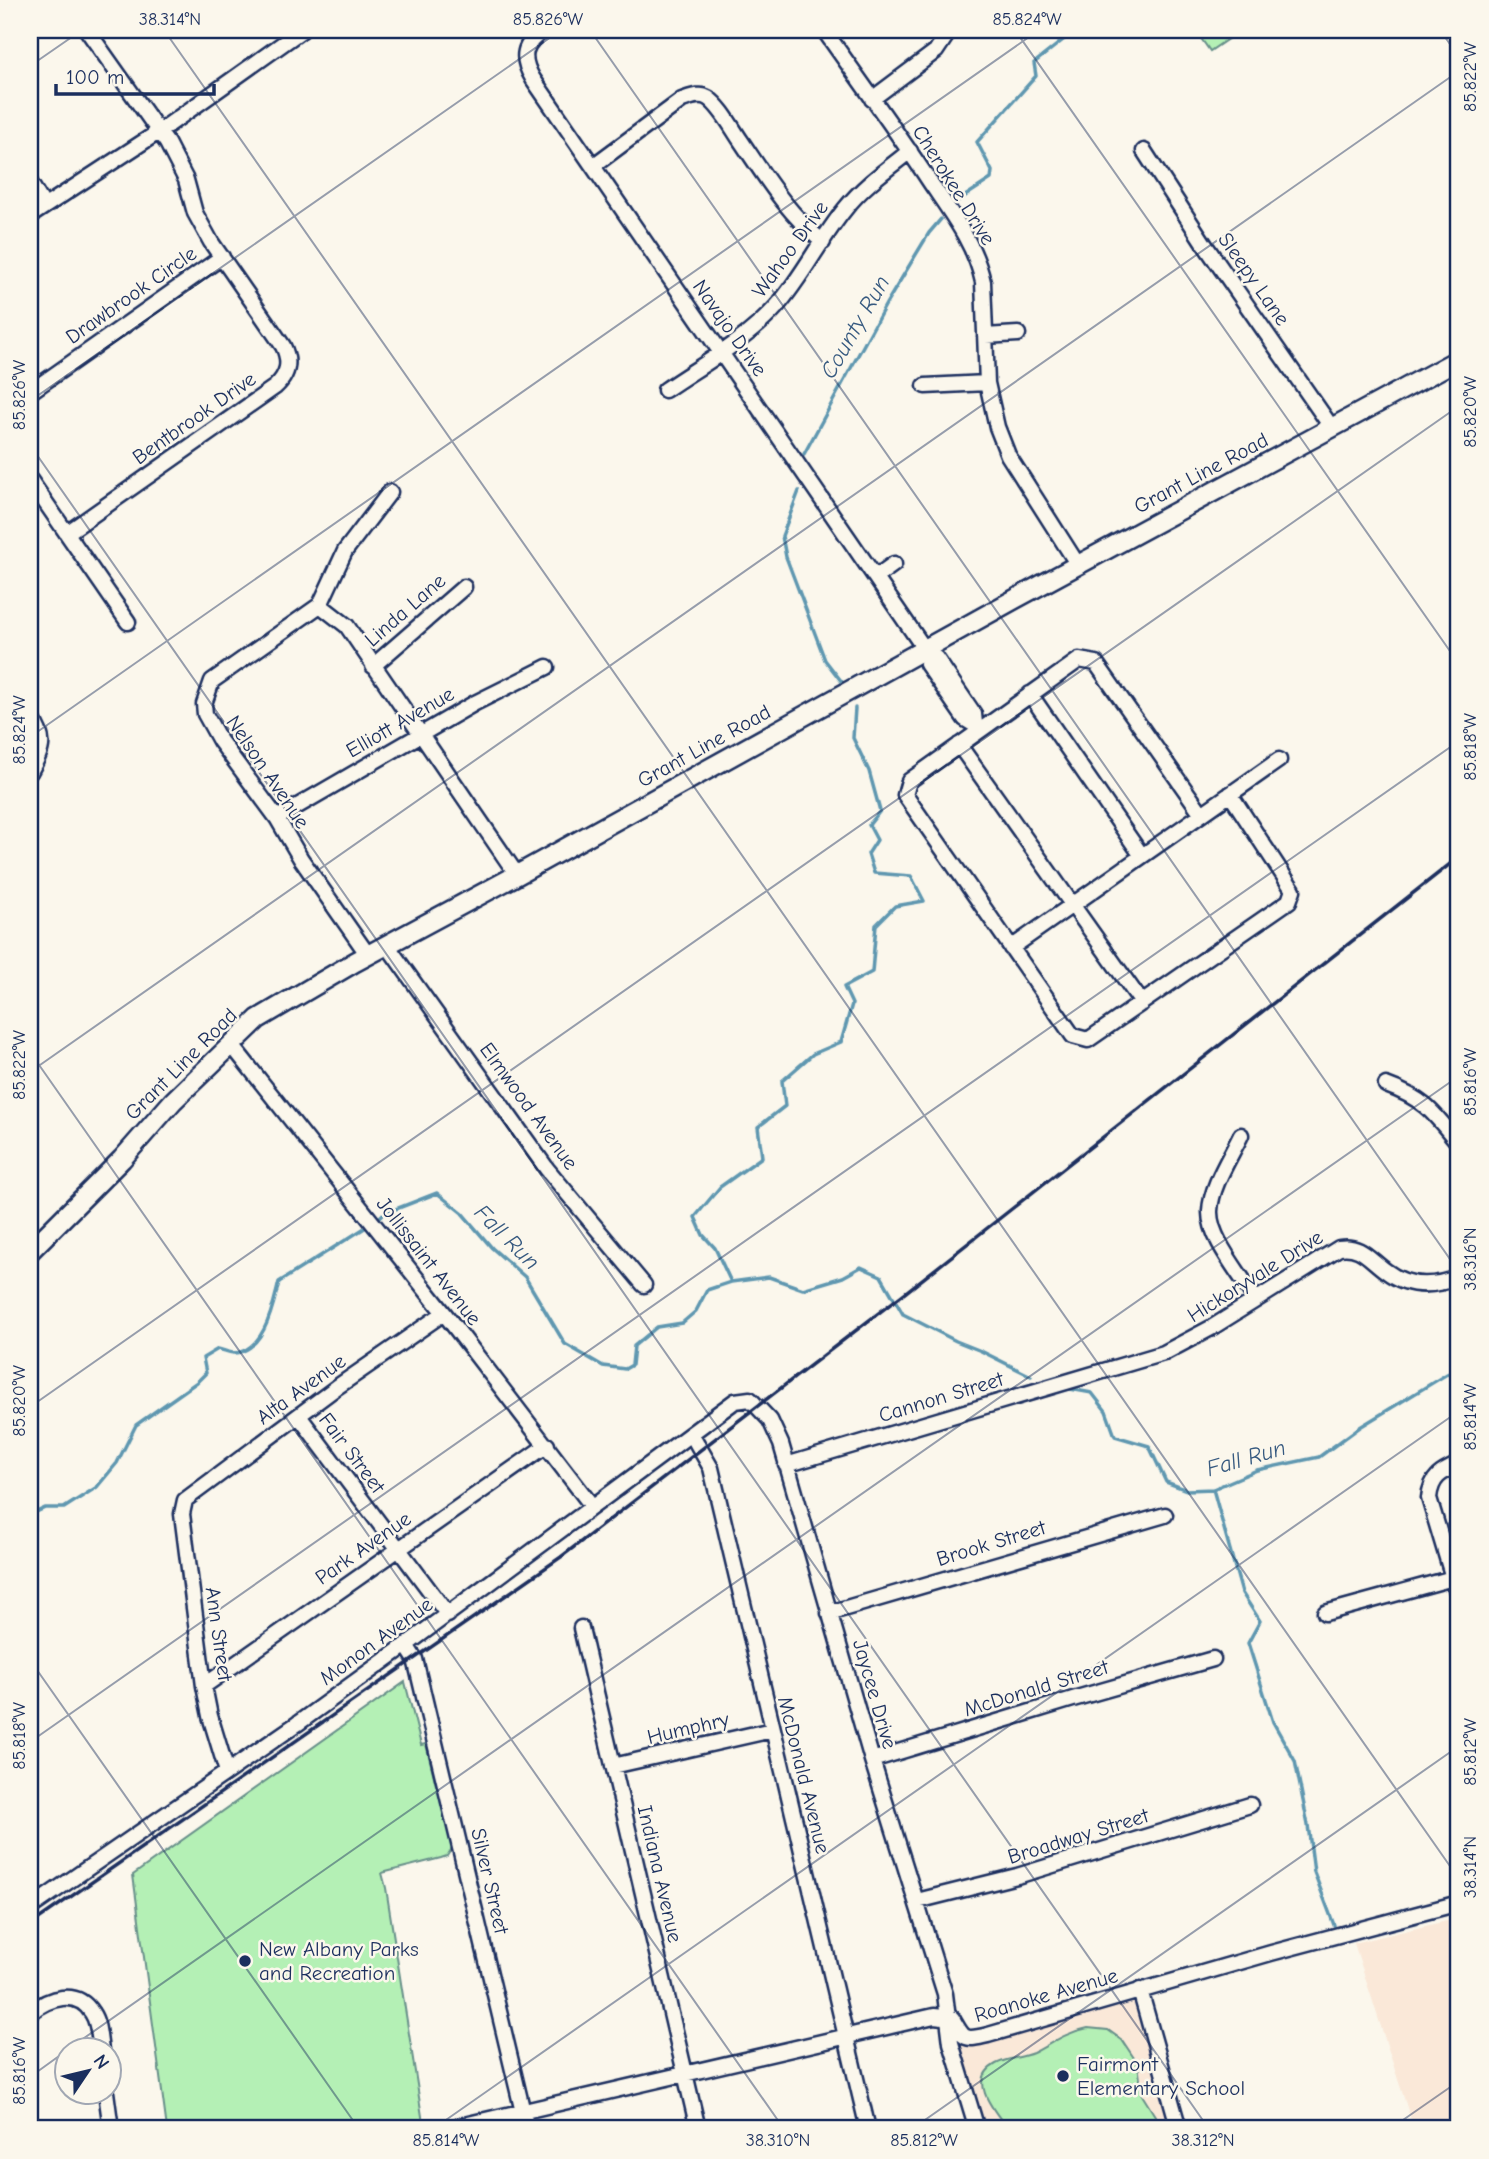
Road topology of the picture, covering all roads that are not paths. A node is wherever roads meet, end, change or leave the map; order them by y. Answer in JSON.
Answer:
{"nodes":[{"id":1,"x":87,"y":30,"type":"edge"},
{"id":2,"x":302,"y":30,"type":"edge"},
{"id":3,"x":544,"y":30,"type":"edge"},
{"id":4,"x":824,"y":30,"type":"edge"},
{"id":5,"x":950,"y":30,"type":"edge"},
{"id":6,"x":281,"y":36,"type":"edge"},
{"id":7,"x":872,"y":99,"type":"junction"},
{"id":8,"x":160,"y":131,"type":"junction"},
{"id":9,"x":1144,"y":151,"type":"dead end"},
{"id":10,"x":910,"y":152,"type":"junction"},
{"id":11,"x":593,"y":166,"type":"junction"},
{"id":12,"x":30,"y":183,"type":"edge"},
{"id":13,"x":44,"y":206,"type":"junction"},
{"id":14,"x":30,"y":216,"type":"edge"},
{"id":15,"x":822,"y":242,"type":"junction"},
{"id":16,"x":222,"y":257,"type":"junction"},
{"id":17,"x":1018,"y":334,"type":"dead end"},
{"id":18,"x":985,"y":336,"type":"junction"},
{"id":19,"x":721,"y":351,"type":"junction"},
{"id":20,"x":1459,"y":359,"type":"edge"},
{"id":21,"x":987,"y":383,"type":"junction"},
{"id":22,"x":925,"y":386,"type":"dead end"},
{"id":23,"x":665,"y":390,"type":"dead end"},
{"id":24,"x":30,"y":392,"type":"edge"},
{"id":25,"x":1332,"y":428,"type":"junction"},
{"id":26,"x":30,"y":480,"type":"edge"},
{"id":27,"x":390,"y":492,"type":"dead end"},
{"id":28,"x":66,"y":533,"type":"junction"},
{"id":29,"x":894,"y":564,"type":"dead end"},
{"id":30,"x":1078,"y":565,"type":"junction"},
{"id":31,"x":876,"y":577,"type":"junction"},
{"id":32,"x":464,"y":587,"type":"dead end"},
{"id":33,"x":320,"y":605,"type":"junction"},
{"id":34,"x":128,"y":622,"type":"dead end"},
{"id":35,"x":927,"y":652,"type":"junction"},
{"id":36,"x":373,"y":666,"type":"junction"},
{"id":37,"x":547,"y":667,"type":"dead end"},
{"id":38,"x":1030,"y":694,"type":"junction"},
{"id":39,"x":30,"y":715,"type":"edge"},
{"id":40,"x":977,"y":727,"type":"junction"},
{"id":41,"x":422,"y":736,"type":"junction"},
{"id":42,"x":959,"y":745,"type":"junction"},
{"id":43,"x":1279,"y":760,"type":"dead end"},
{"id":44,"x":30,"y":772,"type":"edge"},
{"id":45,"x":1230,"y":794,"type":"junction"},
{"id":46,"x":1202,"y":814,"type":"junction"},
{"id":47,"x":277,"y":818,"type":"junction"},
{"id":48,"x":1142,"y":856,"type":"junction"},
{"id":49,"x":517,"y":875,"type":"junction"},
{"id":50,"x":1072,"y":905,"type":"junction"},
{"id":51,"x":387,"y":945,"type":"junction"},
{"id":52,"x":1011,"y":948,"type":"junction"},
{"id":53,"x":368,"y":955,"type":"junction"},
{"id":54,"x":1142,"y":1003,"type":"junction"},
{"id":55,"x":231,"y":1044,"type":"junction"},
{"id":56,"x":1385,"y":1085,"type":"dead end"},
{"id":57,"x":1241,"y":1135,"type":"dead end"},
{"id":58,"x":1459,"y":1144,"type":"edge"},
{"id":59,"x":30,"y":1251,"type":"edge"},
{"id":60,"x":1459,"y":1277,"type":"edge"},
{"id":61,"x":644,"y":1285,"type":"dead end"},
{"id":62,"x":1255,"y":1299,"type":"junction"},
{"id":63,"x":444,"y":1313,"type":"junction"},
{"id":64,"x":1107,"y":1370,"type":"joint"},
{"id":65,"x":741,"y":1398,"type":"joint"},
{"id":66,"x":299,"y":1416,"type":"junction"},
{"id":67,"x":692,"y":1435,"type":"junction"},
{"id":68,"x":547,"y":1445,"type":"junction"},
{"id":69,"x":1459,"y":1464,"type":"edge"},
{"id":70,"x":786,"y":1465,"type":"junction"},
{"id":71,"x":185,"y":1500,"type":"joint"},
{"id":72,"x":592,"y":1506,"type":"junction"},
{"id":73,"x":1165,"y":1515,"type":"dead end"},
{"id":74,"x":398,"y":1548,"type":"junction"},
{"id":75,"x":1457,"y":1587,"type":"edge"},
{"id":76,"x":829,"y":1613,"type":"junction"},
{"id":77,"x":1325,"y":1613,"type":"dead end"},
{"id":78,"x":448,"y":1615,"type":"junction"},
{"id":79,"x":581,"y":1628,"type":"dead end"},
{"id":80,"x":406,"y":1645,"type":"junction"},
{"id":81,"x":1213,"y":1659,"type":"dead end"},
{"id":82,"x":204,"y":1685,"type":"junction"},
{"id":83,"x":772,"y":1730,"type":"junction"},
{"id":84,"x":872,"y":1760,"type":"junction"},
{"id":85,"x":613,"y":1766,"type":"junction"},
{"id":86,"x":227,"y":1772,"type":"junction"},
{"id":87,"x":1250,"y":1805,"type":"dead end"},
{"id":88,"x":917,"y":1901,"type":"junction"},
{"id":89,"x":1459,"y":1903,"type":"edge"},
{"id":90,"x":30,"y":1908,"type":"edge"},
{"id":91,"x":1140,"y":1990,"type":"junction"},
{"id":92,"x":30,"y":2012,"type":"edge"},
{"id":93,"x":950,"y":2018,"type":"junction"},
{"id":94,"x":97,"y":2036,"type":"edge"},
{"id":95,"x":845,"y":2036,"type":"junction"},
{"id":96,"x":685,"y":2074,"type":"junction"},
{"id":97,"x":108,"y":2106,"type":"edge"},
{"id":98,"x":523,"y":2112,"type":"junction"},
{"id":99,"x":111,"y":2129,"type":"edge"},
{"id":100,"x":447,"y":2129,"type":"edge"},
{"id":101,"x":527,"y":2129,"type":"edge"},
{"id":102,"x":698,"y":2129,"type":"edge"},
{"id":103,"x":868,"y":2129,"type":"edge"},
{"id":104,"x":977,"y":2129,"type":"edge"},
{"id":105,"x":1180,"y":2129,"type":"edge"}],
"edges":[{"from":1,"to":8,"type":"street","name":"Bentbrook Drive"},
{"from":2,"to":6,"type":"street"},
{"from":3,"to":11,"type":"street","name":"Navajo Drive"},
{"from":4,"to":7,"type":"street","name":"Cherokee Drive"},
{"from":5,"to":7,"type":"street"},
{"from":6,"to":8,"type":"street"},
{"from":7,"to":10,"type":"street","name":"Cherokee Drive"},
{"from":8,"to":13,"type":"street"},
{"from":8,"to":16,"type":"street","name":"Bentbrook Drive"},
{"from":9,"to":25,"type":"street","name":"Sleepy Lane"},
{"from":10,"to":15,"type":"street","name":"Wahoo Drive"},
{"from":10,"to":18,"type":"street","name":"Cherokee Drive"},
{"from":11,"to":15,"type":"street"},
{"from":11,"to":19,"type":"street","name":"Navajo Drive"},
{"from":12,"to":13,"type":"street"},
{"from":13,"to":14,"type":"street"},
{"from":15,"to":19,"type":"street","name":"Wahoo Drive"},
{"from":16,"to":24,"type":"street","name":"Drawbrook Circle"},
{"from":16,"to":28,"type":"street","name":"Bentbrook Drive"},
{"from":17,"to":18,"type":"street"},
{"from":18,"to":21,"type":"street","name":"Cherokee Drive"},
{"from":19,"to":23,"type":"street","name":"Wahoo Drive"},
{"from":19,"to":31,"type":"street","name":"Navajo Drive"},
{"from":20,"to":25,"type":"main road","name":"Grant Line Road"},
{"from":21,"to":22,"type":"street"},
{"from":21,"to":30,"type":"street","name":"Cherokee Drive"},
{"from":25,"to":30,"type":"main road","name":"Grant Line Road"},
{"from":26,"to":28,"type":"street"},
{"from":27,"to":33,"type":"street"},
{"from":28,"to":34,"type":"street"},
{"from":29,"to":31,"type":"street"},
{"from":30,"to":35,"type":"main road","name":"Grant Line Road"},
{"from":31,"to":35,"type":"street","name":"Navajo Drive"},
{"from":32,"to":36,"type":"street","name":"Linda Lane"},
{"from":33,"to":36,"type":"street"},
{"from":33,"to":47,"type":"street","name":"Nelson Avenue"},
{"from":35,"to":40,"type":"street","name":"Navajo Drive"},
{"from":35,"to":49,"type":"main road","name":"Grant Line Road"},
{"from":36,"to":41,"type":"street"},
{"from":37,"to":41,"type":"street","name":"Elliott Avenue"},
{"from":38,"to":40,"type":"street"},
{"from":38,"to":46,"type":"street"},
{"from":38,"to":48,"type":"street"},
{"from":39,"to":44,"type":"street"},
{"from":40,"to":42,"type":"street"},
{"from":41,"to":47,"type":"street","name":"Elliott Avenue"},
{"from":41,"to":49,"type":"street"},
{"from":42,"to":50,"type":"street"},
{"from":42,"to":52,"type":"street"},
{"from":43,"to":45,"type":"street"},
{"from":45,"to":46,"type":"street"},
{"from":45,"to":54,"type":"street"},
{"from":46,"to":48,"type":"street"},
{"from":47,"to":53,"type":"street","name":"Nelson Avenue"},
{"from":48,"to":50,"type":"street"},
{"from":49,"to":51,"type":"main road","name":"Grant Line Road"},
{"from":50,"to":52,"type":"street"},
{"from":50,"to":54,"type":"street"},
{"from":51,"to":53,"type":"main road","name":"Grant Line Road"},
{"from":51,"to":61,"type":"street","name":"Elmwood Avenue"},
{"from":52,"to":54,"type":"street"},
{"from":53,"to":55,"type":"main road","name":"Grant Line Road"},
{"from":55,"to":59,"type":"main road","name":"Grant Line Road"},
{"from":55,"to":63,"type":"street","name":"Jollissaint Avenue"},
{"from":56,"to":58,"type":"street"},
{"from":57,"to":62,"type":"street"},
{"from":60,"to":62,"type":"street","name":"Hickoryvale Drive"},
{"from":62,"to":64,"type":"street","name":"Hickoryvale Drive"},
{"from":63,"to":66,"type":"street","name":"Alta Avenue"},
{"from":63,"to":68,"type":"street","name":"Jollissaint Avenue"},
{"from":64,"to":70,"type":"street","name":"Cannon Street"},
{"from":65,"to":67,"type":"street","name":"Monon Avenue"},
{"from":65,"to":70,"type":"street","name":"Jaycee Drive"},
{"from":66,"to":71,"type":"street","name":"Alta Avenue"},
{"from":66,"to":74,"type":"street","name":"Fair Street"},
{"from":67,"to":72,"type":"street","name":"Monon Avenue"},
{"from":67,"to":83,"type":"street","name":"McDonald Avenue"},
{"from":68,"to":72,"type":"street","name":"Jollissaint Avenue"},
{"from":68,"to":74,"type":"street","name":"Park Avenue"},
{"from":69,"to":75,"type":"street"},
{"from":70,"to":76,"type":"street","name":"Jaycee Drive"},
{"from":71,"to":82,"type":"street","name":"Ann Street"},
{"from":72,"to":78,"type":"street","name":"Monon Avenue"},
{"from":73,"to":76,"type":"street","name":"Brook Street"},
{"from":74,"to":78,"type":"street","name":"Fair Street"},
{"from":74,"to":82,"type":"street","name":"Park Avenue"},
{"from":75,"to":77,"type":"street"},
{"from":76,"to":84,"type":"street","name":"Jaycee Drive"},
{"from":78,"to":80,"type":"street","name":"Monon Avenue"},
{"from":79,"to":85,"type":"street","name":"Indiana Avenue"},
{"from":80,"to":86,"type":"street","name":"Monon Avenue"},
{"from":80,"to":98,"type":"street","name":"Silver Street"},
{"from":81,"to":84,"type":"street","name":"McDonald Street"},
{"from":82,"to":86,"type":"street","name":"Ann Street"},
{"from":83,"to":85,"type":"street","name":"Humphry"},
{"from":83,"to":95,"type":"street","name":"McDonald Avenue"},
{"from":84,"to":88,"type":"street","name":"Jaycee Drive"},
{"from":85,"to":96,"type":"street","name":"Indiana Avenue"},
{"from":86,"to":90,"type":"street","name":"Monon Avenue"},
{"from":87,"to":88,"type":"street","name":"Broadway Street"},
{"from":88,"to":93,"type":"street","name":"Jaycee Drive"},
{"from":89,"to":91,"type":"street","name":"Roanoke Avenue"},
{"from":91,"to":93,"type":"street","name":"Roanoke Avenue"},
{"from":91,"to":105,"type":"street"},
{"from":92,"to":94,"type":"street"},
{"from":93,"to":95,"type":"street","name":"Roanoke Avenue"},
{"from":93,"to":104,"type":"street","name":"Jaycee Drive"},
{"from":95,"to":96,"type":"street","name":"Roanoke Avenue"},
{"from":95,"to":103,"type":"street","name":"McDonald Avenue"},
{"from":96,"to":98,"type":"street","name":"Roanoke Avenue"},
{"from":96,"to":102,"type":"street","name":"Indiana Avenue"},
{"from":97,"to":99,"type":"street"},
{"from":98,"to":100,"type":"street","name":"Roanoke Avenue"},
{"from":98,"to":101,"type":"street","name":"Silver Street"}]}
